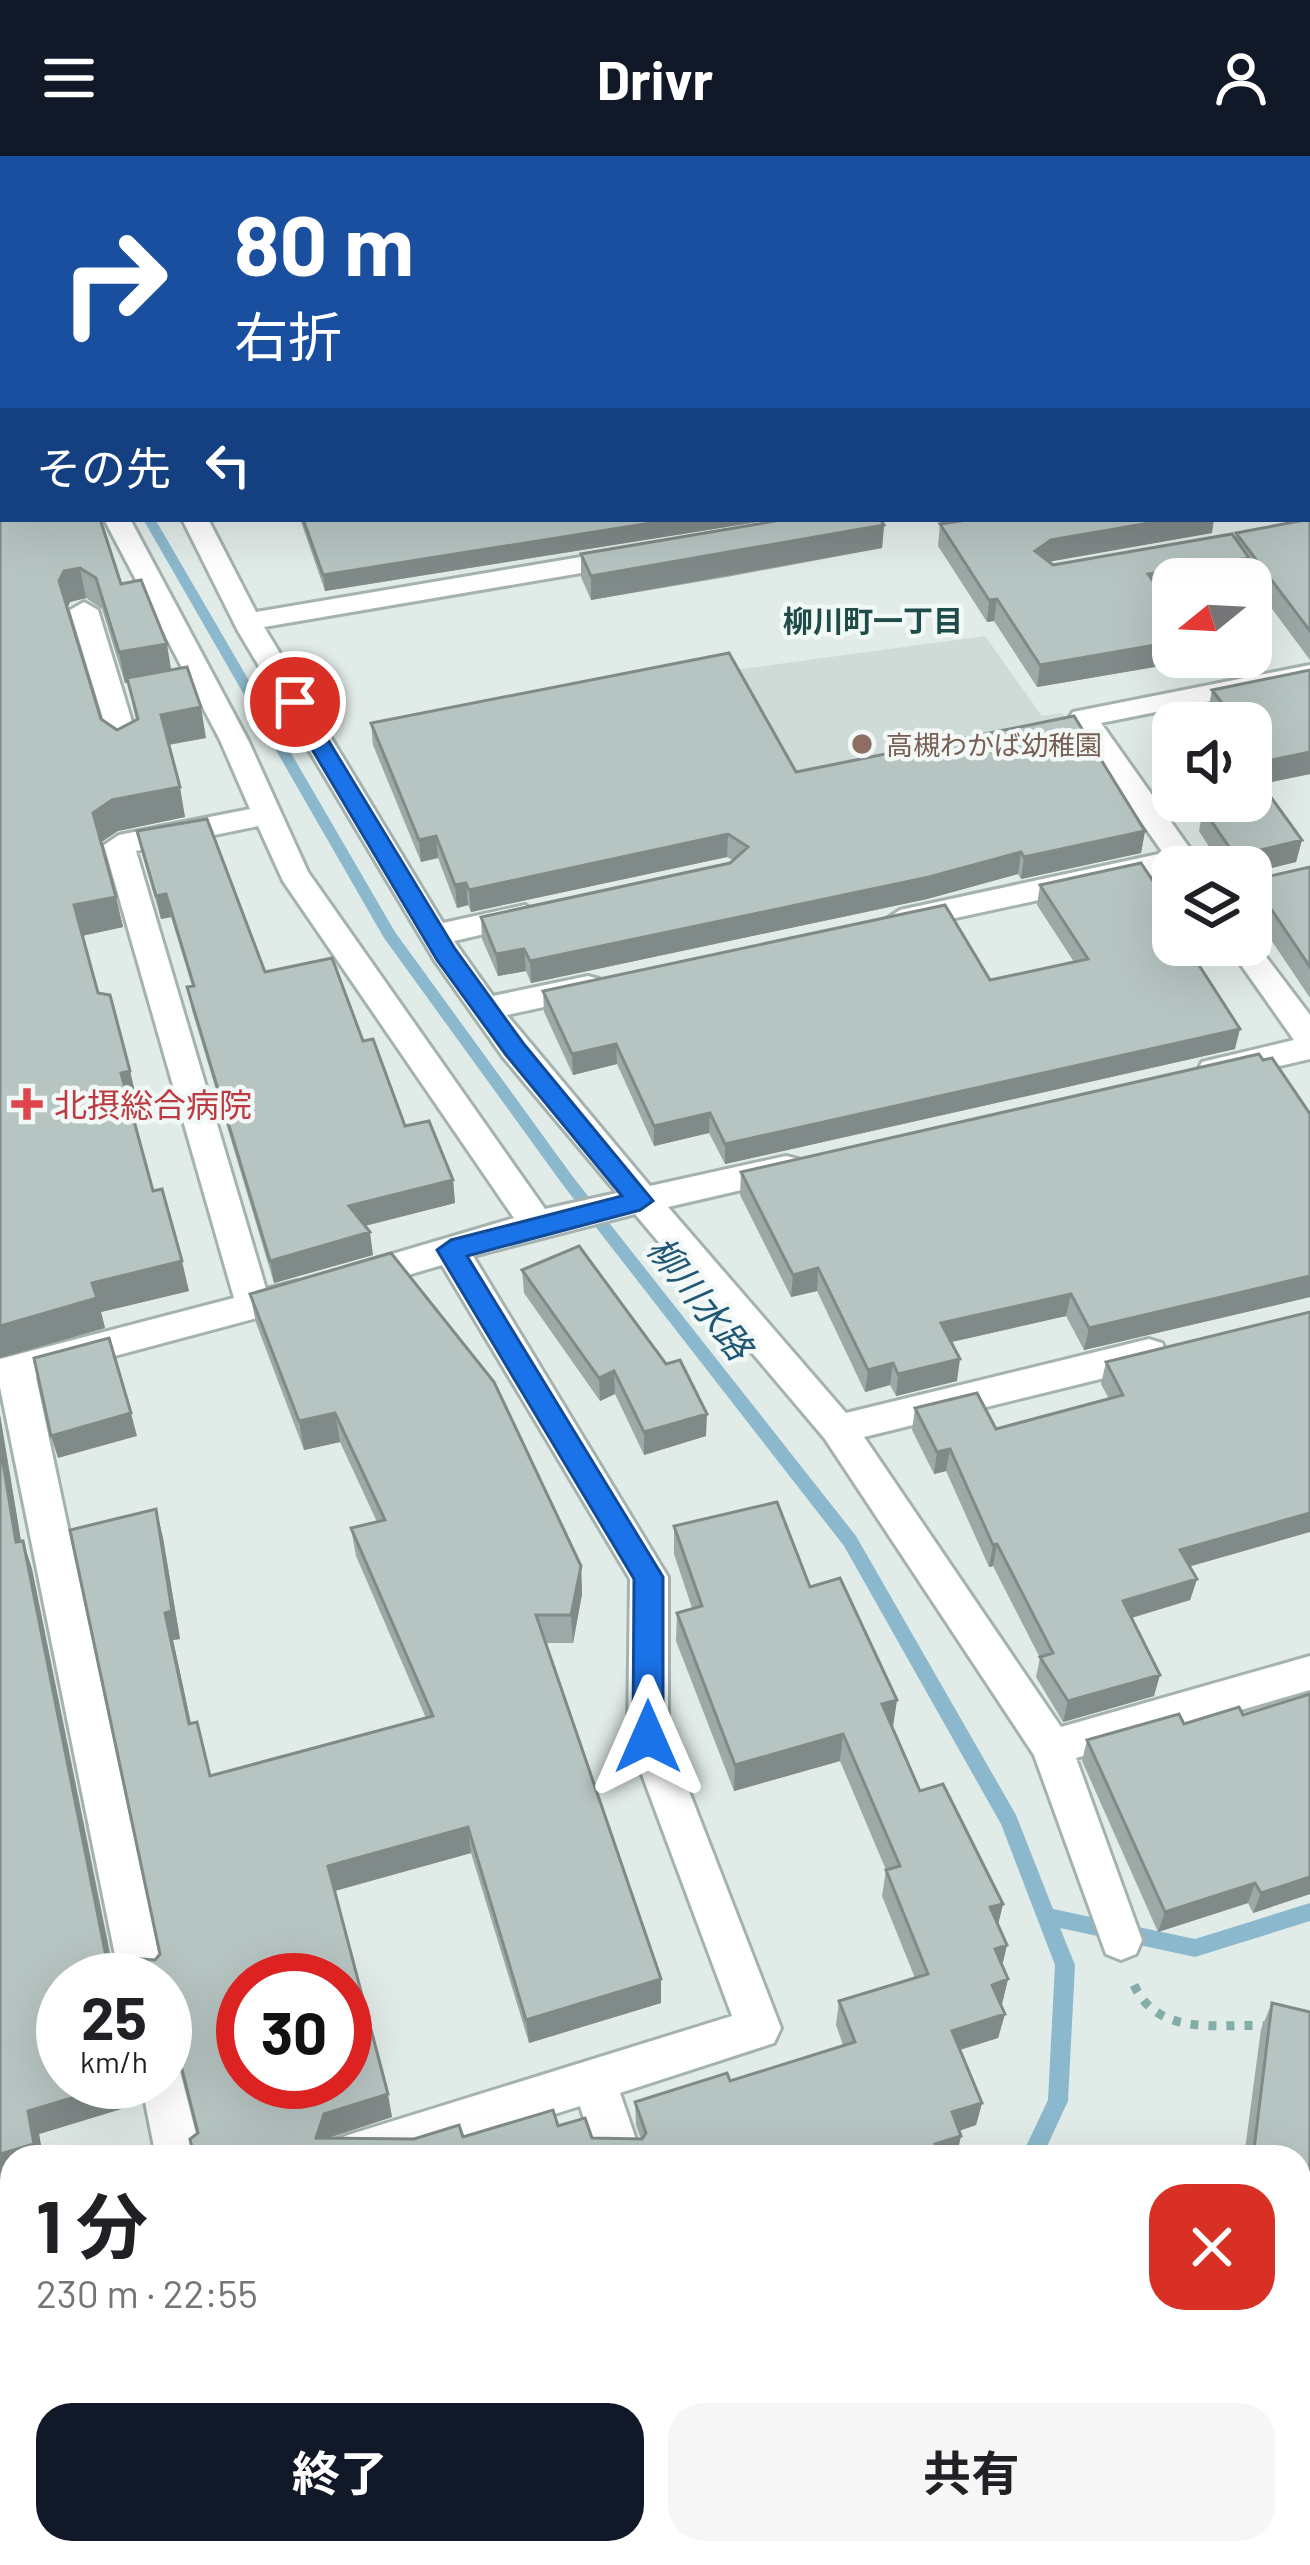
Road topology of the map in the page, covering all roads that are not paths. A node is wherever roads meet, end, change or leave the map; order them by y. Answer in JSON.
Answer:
{"nodes":[{"id":1,"x":118,"y":522,"type":"edge"},
{"id":2,"x":197,"y":522,"type":"edge"},
{"id":3,"x":665,"y":550,"type":"edge"},
{"id":4,"x":84,"y":610,"type":"dead end"},
{"id":5,"x":247,"y":622,"type":"junction"},
{"id":6,"x":1310,"y":673,"type":"edge"},
{"id":7,"x":126,"y":748,"type":"edge"},
{"id":8,"x":267,"y":815,"type":"junction"},
{"id":9,"x":1173,"y":846,"type":"edge"},
{"id":10,"x":1152,"y":870,"type":"edge"},
{"id":11,"x":548,"y":910,"type":"edge"},
{"id":12,"x":880,"y":924,"type":"edge"},
{"id":13,"x":435,"y":935,"type":"junction"},
{"id":14,"x":1259,"y":966,"type":"edge"},
{"id":15,"x":625,"y":979,"type":"edge"},
{"id":16,"x":486,"y":1009,"type":"junction"},
{"id":17,"x":1310,"y":1039,"type":"edge"},
{"id":18,"x":1310,"y":1048,"type":"edge"},
{"id":19,"x":1172,"y":1080,"type":"edge"},
{"id":20,"x":825,"y":1159,"type":"edge"},
{"id":21,"x":632,"y":1203,"type":"junction"},
{"id":22,"x":549,"y":1222,"type":"junction"},
{"id":23,"x":451,"y":1250,"type":"junction"},
{"id":24,"x":254,"y":1306,"type":"junction"},
{"id":25,"x":1175,"y":1347,"type":"edge"},
{"id":26,"x":8,"y":1370,"type":"edge"},
{"id":27,"x":838,"y":1429,"type":"junction"},
{"id":28,"x":1310,"y":1673,"type":"edge"},
{"id":29,"x":1052,"y":1747,"type":"junction"},
{"id":30,"x":1121,"y":1940,"type":"road end"},
{"id":31,"x":136,"y":1953,"type":"edge"},
{"id":32,"x":594,"y":2081,"type":"junction"},
{"id":33,"x":168,"y":2109,"type":"edge"},
{"id":34,"x":176,"y":2145,"type":"edge"},
{"id":35,"x":387,"y":2145,"type":"edge"},
{"id":36,"x":615,"y":2145,"type":"edge"}],
"edges":[{"from":1,"to":8,"type":"street"},
{"from":2,"to":5,"type":"street"},
{"from":3,"to":5,"type":"street"},
{"from":4,"to":7,"type":"street"},
{"from":5,"to":13,"type":"street"},
{"from":6,"to":9,"type":"street"},
{"from":8,"to":22,"type":"street"},
{"from":8,"to":24,"type":"street"},
{"from":10,"to":12,"type":"street"},
{"from":11,"to":13,"type":"street"},
{"from":13,"to":16,"type":"street"},
{"from":14,"to":17,"type":"street"},
{"from":15,"to":16,"type":"street"},
{"from":16,"to":21,"type":"street"},
{"from":18,"to":19,"type":"street"},
{"from":20,"to":21,"type":"street"},
{"from":21,"to":22,"type":"street"},
{"from":21,"to":27,"type":"street"},
{"from":22,"to":23,"type":"street"},
{"from":23,"to":24,"type":"street"},
{"from":23,"to":32,"type":"street"},
{"from":24,"to":26,"type":"street"},
{"from":25,"to":27,"type":"street"},
{"from":26,"to":31,"type":"street"},
{"from":27,"to":29,"type":"street"},
{"from":28,"to":29,"type":"street"},
{"from":29,"to":30,"type":"street"},
{"from":32,"to":35,"type":"street"},
{"from":32,"to":36,"type":"street"},
{"from":33,"to":34,"type":"street"}]}
